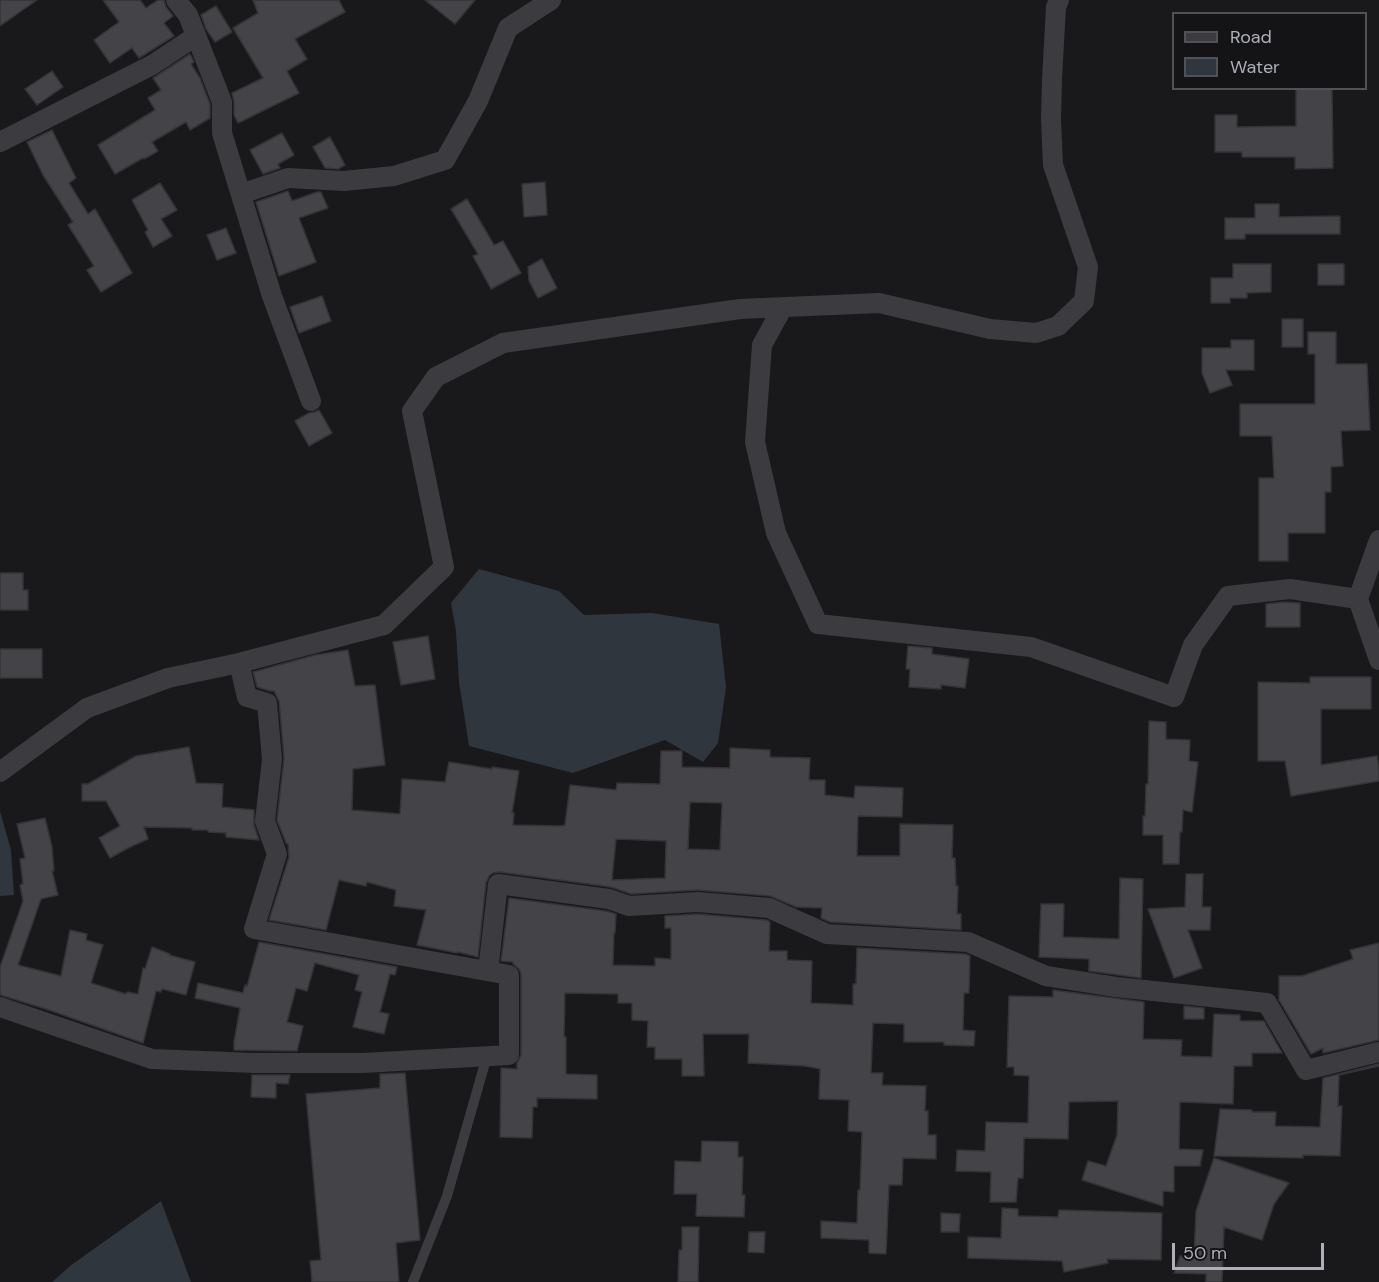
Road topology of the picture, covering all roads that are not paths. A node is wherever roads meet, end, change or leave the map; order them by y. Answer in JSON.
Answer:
{"nodes":[{"id":1,"x":176,"y":0,"type":"edge"},
{"id":2,"x":551,"y":0,"type":"edge"},
{"id":3,"x":1059,"y":0,"type":"edge"},
{"id":4,"x":196,"y":36,"type":"junction"},
{"id":5,"x":0,"y":142,"type":"edge"},
{"id":6,"x":241,"y":194,"type":"junction"},
{"id":7,"x":783,"y":307,"type":"junction"},
{"id":8,"x":311,"y":400,"type":"dead end"},
{"id":9,"x":1379,"y":540,"type":"edge"},
{"id":10,"x":1358,"y":599,"type":"junction"},
{"id":11,"x":1379,"y":660,"type":"edge"},
{"id":12,"x":239,"y":663,"type":"junction"},
{"id":13,"x":0,"y":772,"type":"edge"},
{"id":14,"x":488,"y":971,"type":"junction"},
{"id":15,"x":0,"y":1007,"type":"edge"},
{"id":16,"x":1379,"y":1052,"type":"edge"},
{"id":17,"x":487,"y":1056,"type":"junction"},
{"id":18,"x":413,"y":1282,"type":"edge"}],
"edges":[{"from":1,"to":4,"type":"street"},
{"from":2,"to":6,"type":"street"},
{"from":3,"to":7,"type":"street"},
{"from":4,"to":5,"type":"street"},
{"from":4,"to":6,"type":"street"},
{"from":6,"to":8,"type":"street"},
{"from":7,"to":10,"type":"street"},
{"from":7,"to":12,"type":"street"},
{"from":9,"to":10,"type":"street"},
{"from":10,"to":11,"type":"street"},
{"from":12,"to":13,"type":"street"},
{"from":12,"to":14,"type":"street"},
{"from":14,"to":16,"type":"street"},
{"from":14,"to":17,"type":"street"},
{"from":15,"to":17,"type":"street"},
{"from":17,"to":18,"type":"lane"}]}
